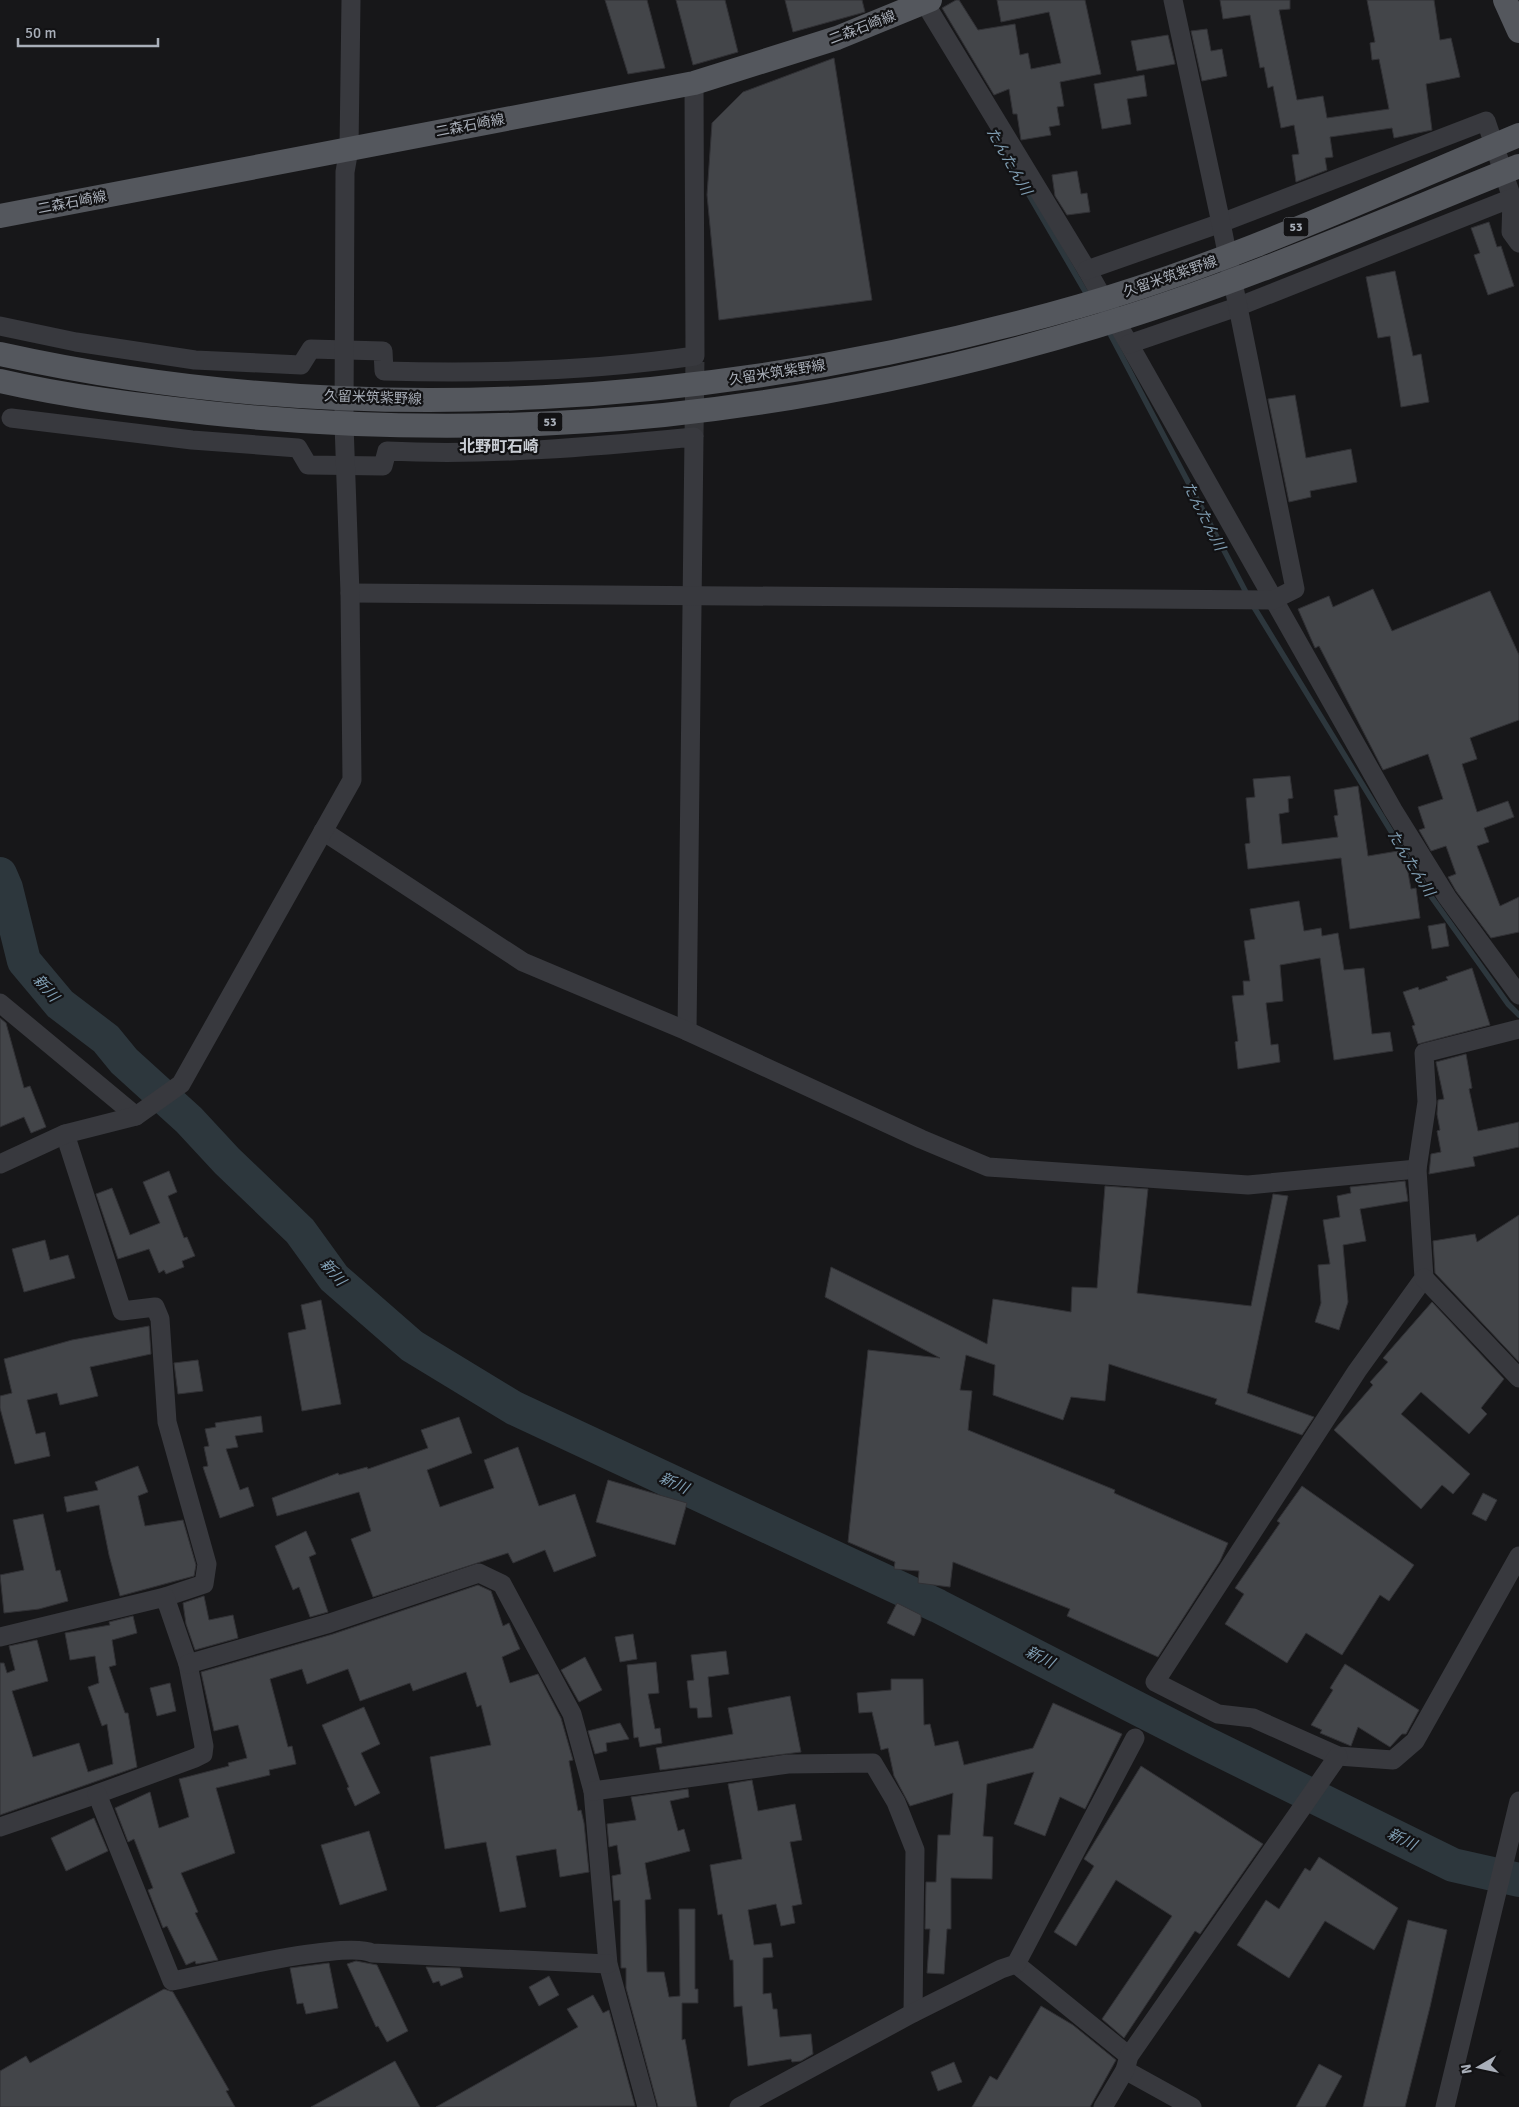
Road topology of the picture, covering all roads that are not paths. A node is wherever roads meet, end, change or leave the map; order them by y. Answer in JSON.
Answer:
{"nodes":[{"id":1,"x":351,"y":0,"type":"edge"},
{"id":2,"x":1173,"y":0,"type":"edge"},
{"id":3,"x":1505,"y":0,"type":"edge"},
{"id":4,"x":926,"y":1,"type":"edge"},
{"id":5,"x":1519,"y":31,"type":"edge"},
{"id":6,"x":694,"y":83,"type":"junction"},
{"id":7,"x":1513,"y":138,"type":"edge"},
{"id":8,"x":349,"y":149,"type":"junction"},
{"id":9,"x":1518,"y":166,"type":"edge"},
{"id":10,"x":1516,"y":203,"type":"edge"},
{"id":11,"x":0,"y":216,"type":"edge"},
{"id":12,"x":1221,"y":222,"type":"junction"},
{"id":13,"x":1519,"y":243,"type":"edge"},
{"id":14,"x":1087,"y":270,"type":"junction"},
{"id":15,"x":1237,"y":308,"type":"junction"},
{"id":16,"x":0,"y":326,"type":"edge"},
{"id":17,"x":1129,"y":344,"type":"junction"},
{"id":18,"x":346,"y":350,"type":"junction"},
{"id":19,"x":0,"y":354,"type":"edge"},
{"id":20,"x":0,"y":381,"type":"edge"},
{"id":21,"x":346,"y":397,"type":"junction"},
{"id":22,"x":11,"y":418,"type":"dead end"},
{"id":23,"x":344,"y":424,"type":"junction"},
{"id":24,"x":346,"y":465,"type":"junction"},
{"id":25,"x":350,"y":593,"type":"junction"},
{"id":26,"x":691,"y":594,"type":"junction"},
{"id":27,"x":1273,"y":600,"type":"junction"},
{"id":28,"x":323,"y":831,"type":"junction"},
{"id":29,"x":1519,"y":995,"type":"edge"},
{"id":30,"x":0,"y":1003,"type":"edge"},
{"id":31,"x":1519,"y":1029,"type":"edge"},
{"id":32,"x":687,"y":1031,"type":"junction"},
{"id":33,"x":136,"y":1116,"type":"junction"},
{"id":34,"x":65,"y":1134,"type":"junction"},
{"id":35,"x":0,"y":1164,"type":"edge"},
{"id":36,"x":1418,"y":1169,"type":"junction"},
{"id":37,"x":1424,"y":1278,"type":"junction"},
{"id":38,"x":1519,"y":1378,"type":"edge"},
{"id":39,"x":1519,"y":1556,"type":"edge"},
{"id":40,"x":165,"y":1597,"type":"junction"},
{"id":41,"x":0,"y":1637,"type":"edge"},
{"id":42,"x":188,"y":1664,"type":"junction"},
{"id":43,"x":1135,"y":1738,"type":"dead end"},
{"id":44,"x":1338,"y":1756,"type":"junction"},
{"id":45,"x":593,"y":1791,"type":"junction"},
{"id":46,"x":98,"y":1794,"type":"junction"},
{"id":47,"x":1519,"y":1801,"type":"edge"},
{"id":48,"x":0,"y":1827,"type":"edge"},
{"id":49,"x":608,"y":1964,"type":"junction"},
{"id":50,"x":1016,"y":1964,"type":"junction"},
{"id":51,"x":913,"y":2013,"type":"junction"},
{"id":52,"x":1127,"y":2063,"type":"junction"},
{"id":53,"x":647,"y":2107,"type":"edge"},
{"id":54,"x":740,"y":2107,"type":"edge"},
{"id":55,"x":1103,"y":2107,"type":"edge"},
{"id":56,"x":1192,"y":2107,"type":"edge"},
{"id":57,"x":1444,"y":2107,"type":"edge"}],
"edges":[{"from":1,"to":8,"type":"street"},
{"from":2,"to":12,"type":"street"},
{"from":3,"to":5,"type":"main road"},
{"from":4,"to":6,"type":"main road","name":"二森石崎線"},
{"from":4,"to":14,"type":"street"},
{"from":6,"to":8,"type":"main road","name":"二森石崎線"},
{"from":6,"to":18,"type":"street"},
{"from":7,"to":21,"type":"main road","name":"久留米筑紫野線","number":"53"},
{"from":8,"to":11,"type":"main road","name":"二森石崎線"},
{"from":8,"to":18,"type":"street"},
{"from":9,"to":23,"type":"main road","name":"久留米筑紫野線","number":"53"},
{"from":10,"to":12,"type":"street"},
{"from":10,"to":13,"type":"street"},
{"from":10,"to":15,"type":"street"},
{"from":12,"to":14,"type":"street"},
{"from":12,"to":15,"type":"street"},
{"from":14,"to":17,"type":"street"},
{"from":15,"to":17,"type":"street"},
{"from":15,"to":27,"type":"street"},
{"from":16,"to":18,"type":"street"},
{"from":17,"to":27,"type":"street"},
{"from":18,"to":21,"type":"street"},
{"from":19,"to":21,"type":"main road","name":"久留米筑紫野線","number":"53"},
{"from":20,"to":23,"type":"main road","name":"久留米筑紫野線","number":"53"},
{"from":21,"to":23,"type":"street"},
{"from":22,"to":24,"type":"street"},
{"from":23,"to":24,"type":"street"},
{"from":24,"to":25,"type":"street"},
{"from":24,"to":26,"type":"street"},
{"from":25,"to":26,"type":"street"},
{"from":25,"to":28,"type":"street"},
{"from":26,"to":27,"type":"street"},
{"from":26,"to":32,"type":"street"},
{"from":27,"to":29,"type":"street"},
{"from":28,"to":32,"type":"street"},
{"from":28,"to":33,"type":"street"},
{"from":30,"to":33,"type":"street"},
{"from":31,"to":36,"type":"street"},
{"from":32,"to":36,"type":"street"},
{"from":33,"to":34,"type":"street"},
{"from":34,"to":35,"type":"street"},
{"from":34,"to":40,"type":"street"},
{"from":36,"to":37,"type":"street"},
{"from":37,"to":38,"type":"street"},
{"from":37,"to":44,"type":"street"},
{"from":39,"to":44,"type":"street"},
{"from":40,"to":41,"type":"street"},
{"from":40,"to":42,"type":"street"},
{"from":42,"to":45,"type":"street"},
{"from":42,"to":46,"type":"street"},
{"from":43,"to":50,"type":"street"},
{"from":44,"to":52,"type":"street"},
{"from":45,"to":49,"type":"street"},
{"from":45,"to":51,"type":"street"},
{"from":46,"to":48,"type":"street"},
{"from":46,"to":49,"type":"street"},
{"from":47,"to":57,"type":"street"},
{"from":49,"to":53,"type":"street"},
{"from":50,"to":51,"type":"street"},
{"from":50,"to":52,"type":"street"},
{"from":51,"to":54,"type":"street"},
{"from":52,"to":55,"type":"street"},
{"from":52,"to":56,"type":"street"}]}
